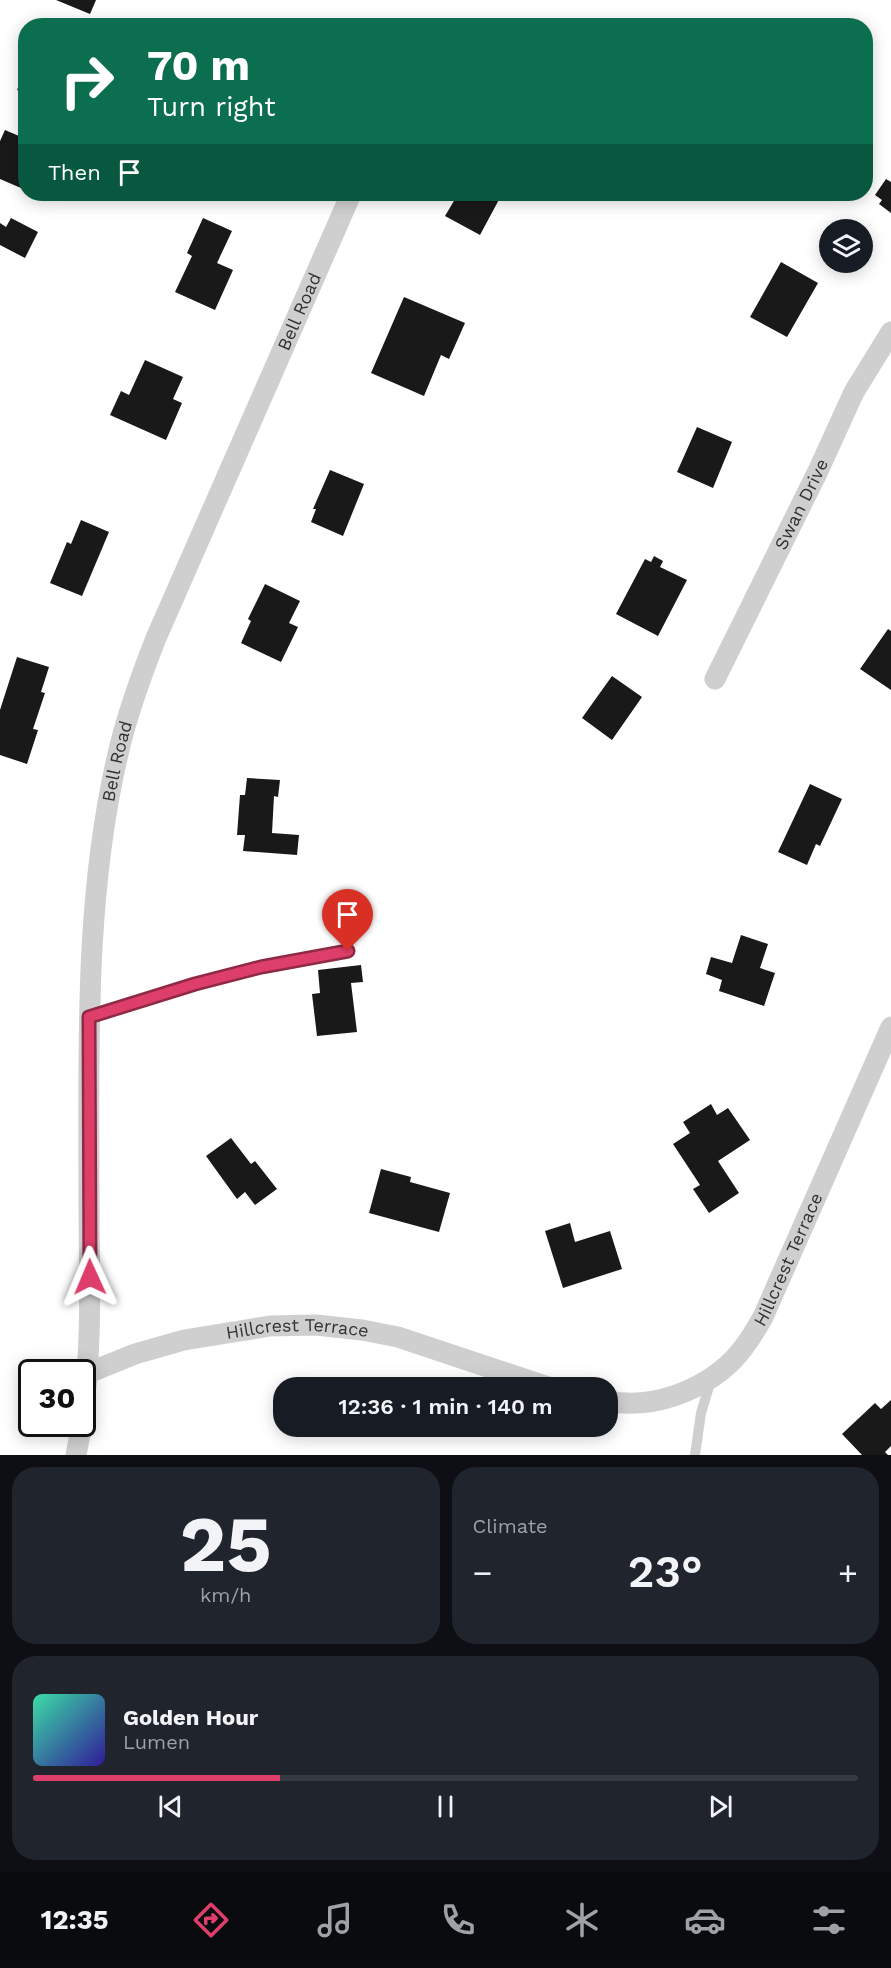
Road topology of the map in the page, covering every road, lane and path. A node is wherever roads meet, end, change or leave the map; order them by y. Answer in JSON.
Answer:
{"nodes":[{"id":1,"x":348,"y":201,"type":"edge"},
{"id":2,"x":891,"y":332,"type":"edge"},
{"id":3,"x":715,"y":679,"type":"dead end"},
{"id":4,"x":348,"y":951,"type":"dead end"},
{"id":5,"x":89,"y":1017,"type":"junction"},
{"id":6,"x":891,"y":1027,"type":"edge"},
{"id":7,"x":89,"y":1359,"type":"edge"},
{"id":8,"x":96,"y":1370,"type":"edge"},
{"id":9,"x":518,"y":1377,"type":"edge"},
{"id":10,"x":712,"y":1377,"type":"junction"},
{"id":11,"x":618,"y":1402,"type":"edge"},
{"id":12,"x":79,"y":1437,"type":"edge"},
{"id":13,"x":76,"y":1455,"type":"edge"},
{"id":14,"x":695,"y":1455,"type":"edge"}],
"edges":[{"from":1,"to":5,"type":"street","name":"Bell Road"},
{"from":2,"to":3,"type":"street","name":"Swan Drive"},
{"from":4,"to":5,"type":"lane"},
{"from":5,"to":7,"type":"street","name":"Bell Road"},
{"from":6,"to":10,"type":"street","name":"Hillcrest Terrace"},
{"from":8,"to":9,"type":"street","name":"Hillcrest Terrace"},
{"from":10,"to":11,"type":"street","name":"Hillcrest Terrace"},
{"from":10,"to":14,"type":"lane"},
{"from":12,"to":13,"type":"street"}]}
